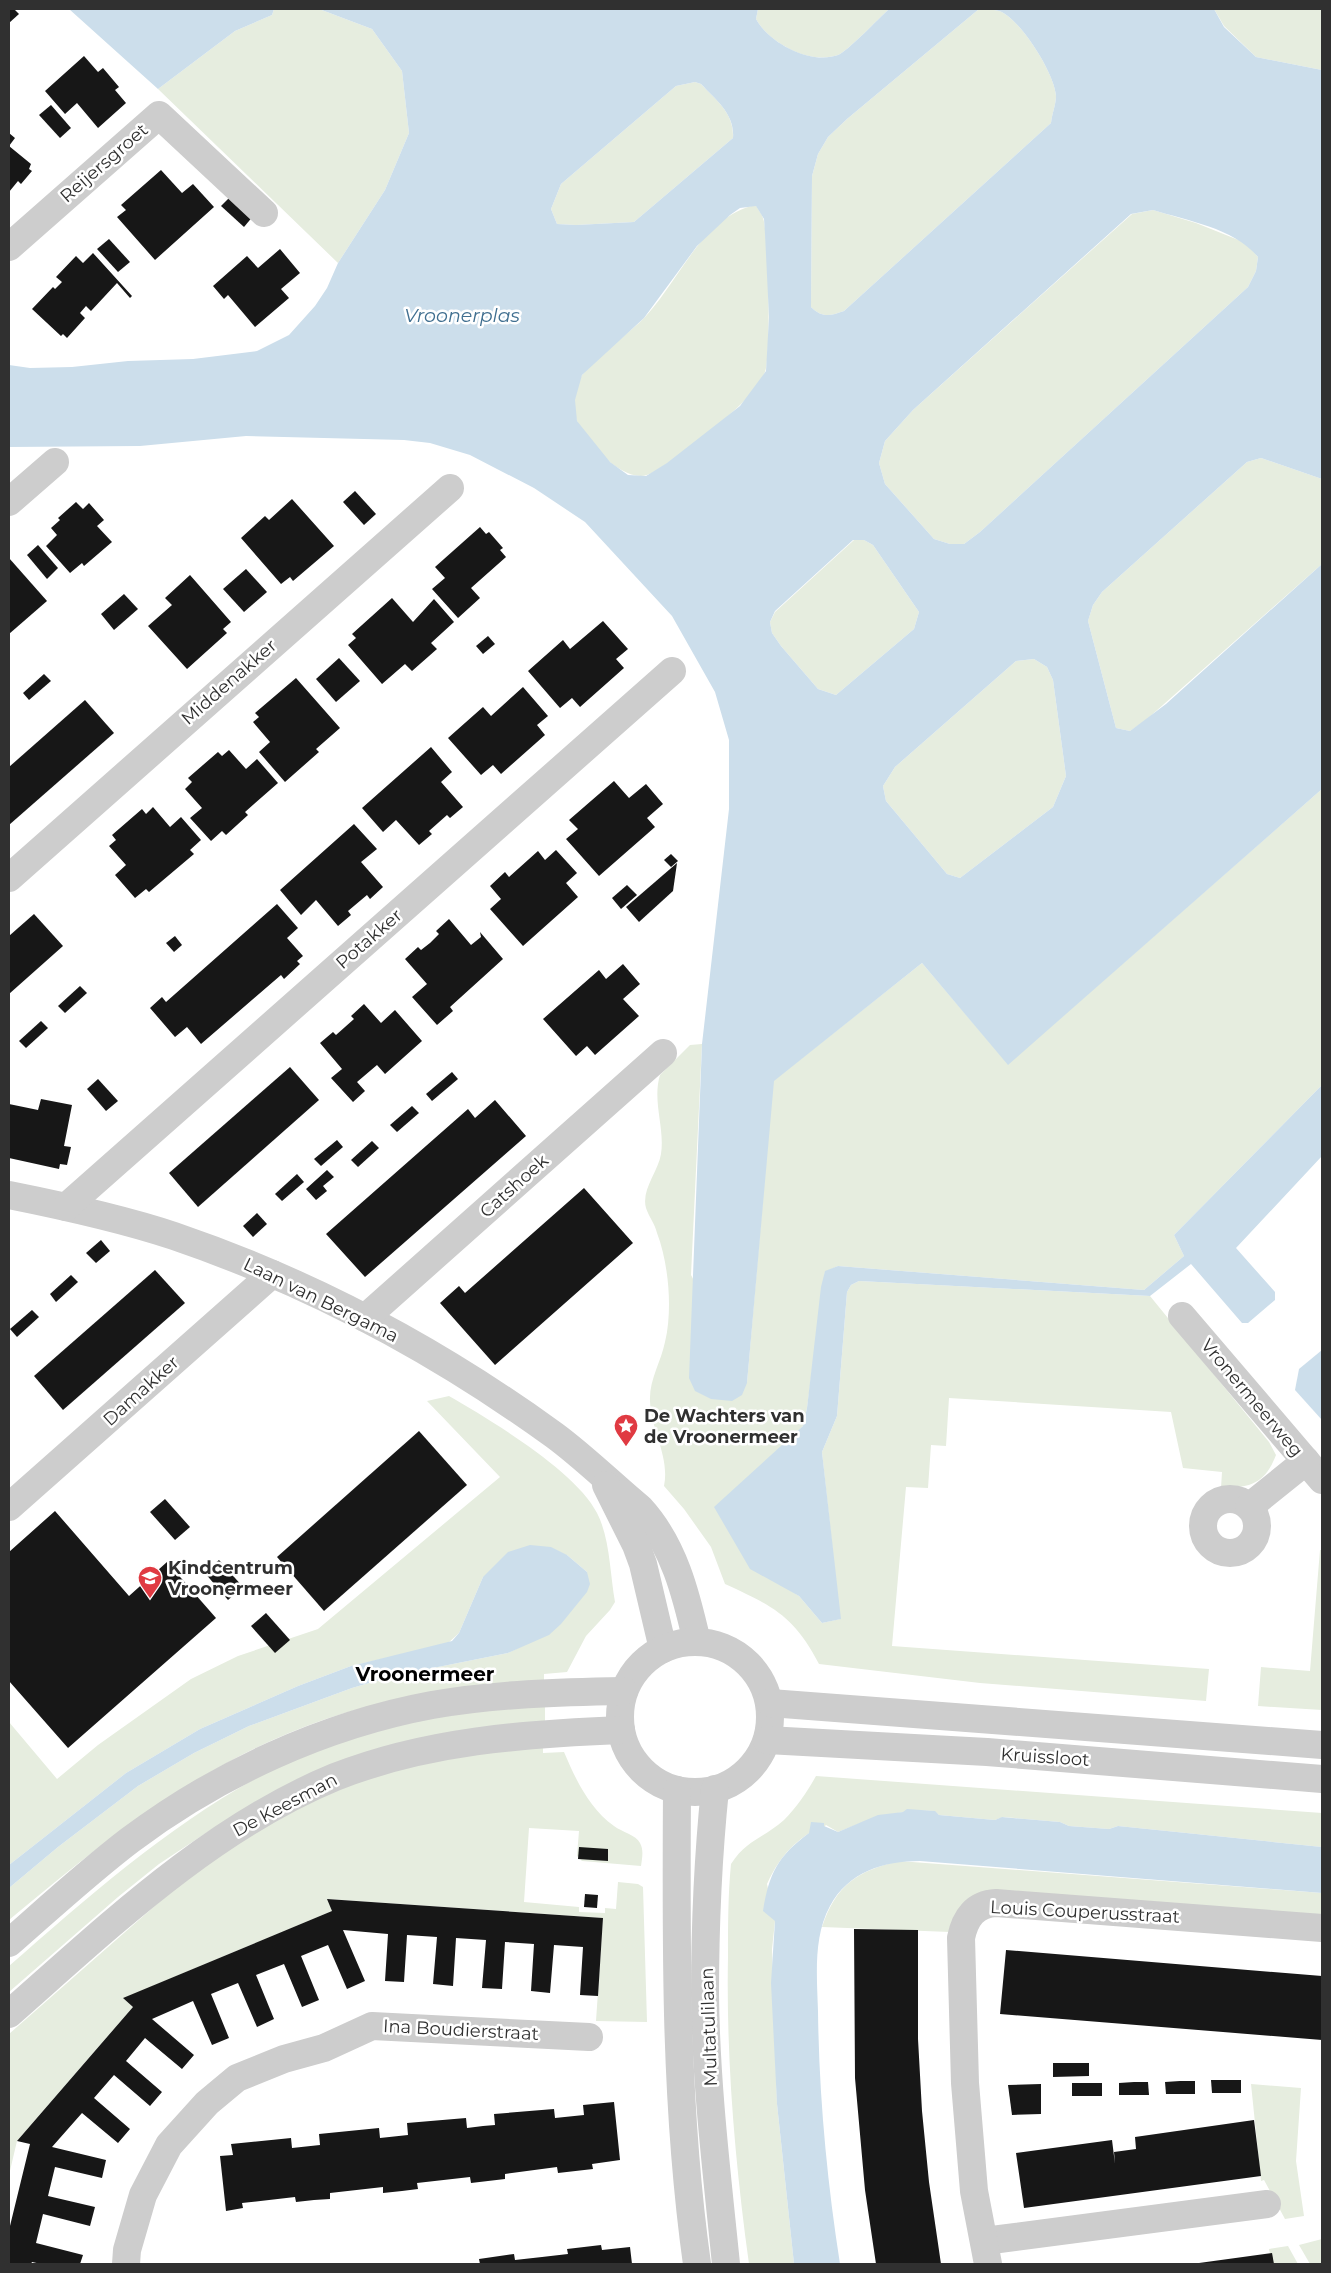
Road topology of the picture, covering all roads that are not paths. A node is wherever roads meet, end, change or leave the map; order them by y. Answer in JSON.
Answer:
{"nodes":[{"id":1,"x":264,"y":213,"type":"dead end"},
{"id":2,"x":9,"y":247,"type":"edge"},
{"id":3,"x":55,"y":462,"type":"dead end"},
{"id":4,"x":450,"y":488,"type":"dead end"},
{"id":5,"x":9,"y":502,"type":"edge"},
{"id":6,"x":672,"y":671,"type":"dead end"},
{"id":7,"x":9,"y":878,"type":"edge"},
{"id":8,"x":664,"y":1053,"type":"dead end"},
{"id":9,"x":9,"y":1195,"type":"edge"},
{"id":10,"x":66,"y":1207,"type":"junction"},
{"id":11,"x":272,"y":1274,"type":"junction"},
{"id":12,"x":1182,"y":1316,"type":"dead end"},
{"id":13,"x":365,"y":1318,"type":"junction"},
{"id":14,"x":1314,"y":1471,"type":"edge"},
{"id":15,"x":601,"y":1475,"type":"junction"},
{"id":16,"x":1249,"y":1506,"type":"dead end"},
{"id":17,"x":9,"y":1507,"type":"edge"},
{"id":18,"x":698,"y":1642,"type":"junction"},
{"id":19,"x":663,"y":1649,"type":"junction"},
{"id":20,"x":624,"y":1691,"type":"junction"},
{"id":21,"x":770,"y":1703,"type":"junction"},
{"id":22,"x":621,"y":1730,"type":"junction"},
{"id":23,"x":767,"y":1740,"type":"junction"},
{"id":24,"x":1322,"y":1745,"type":"edge"},
{"id":25,"x":1322,"y":1779,"type":"edge"},
{"id":26,"x":715,"y":1789,"type":"junction"},
{"id":27,"x":677,"y":1790,"type":"junction"},
{"id":28,"x":1322,"y":1928,"type":"edge"},
{"id":29,"x":9,"y":1942,"type":"edge"},
{"id":30,"x":9,"y":2014,"type":"edge"},
{"id":31,"x":589,"y":2037,"type":"dead end"},
{"id":32,"x":1267,"y":2204,"type":"dead end"},
{"id":33,"x":986,"y":2253,"type":"edge"},
{"id":34,"x":126,"y":2264,"type":"edge"},
{"id":35,"x":698,"y":2264,"type":"edge"},
{"id":36,"x":726,"y":2264,"type":"edge"}],
"edges":[{"from":1,"to":2,"type":"street","name":"Reijersgroet"},
{"from":3,"to":5,"type":"street"},
{"from":4,"to":7,"type":"street","name":"Middenakker"},
{"from":6,"to":10,"type":"street","name":"Potakker"},
{"from":8,"to":13,"type":"street","name":"Catshoek"},
{"from":9,"to":10,"type":"street","name":"Laan van Bergama"},
{"from":10,"to":11,"type":"street","name":"Laan van Bergama"},
{"from":11,"to":13,"type":"street","name":"Laan van Bergama"},
{"from":11,"to":17,"type":"street","name":"Damakker"},
{"from":12,"to":14,"type":"street","name":"Vronermeerweg"},
{"from":13,"to":15,"type":"street","name":"Laan van Bergama"},
{"from":14,"to":16,"type":"street"},
{"from":15,"to":18,"type":"street","name":"Laan van Bergama"},
{"from":15,"to":19,"type":"street","name":"Laan van Bergama"},
{"from":18,"to":19,"type":"street"},
{"from":18,"to":21,"type":"street"},
{"from":19,"to":20,"type":"street"},
{"from":20,"to":22,"type":"street"},
{"from":20,"to":29,"type":"street"},
{"from":21,"to":23,"type":"street"},
{"from":21,"to":24,"type":"street","name":"Kruissloot"},
{"from":22,"to":27,"type":"street"},
{"from":22,"to":30,"type":"street","name":"De Keesman"},
{"from":23,"to":25,"type":"street","name":"Kruissloot"},
{"from":23,"to":26,"type":"street"},
{"from":26,"to":27,"type":"street"},
{"from":26,"to":36,"type":"street","name":"Multatulilaan"},
{"from":27,"to":35,"type":"street","name":"Multatulilaan"},
{"from":28,"to":33,"type":"street","name":"Louis Couperusstraat"},
{"from":31,"to":34,"type":"street","name":"Ina Boudierstraat"},
{"from":32,"to":33,"type":"street","name":"Louis Couperusstraat"}]}
